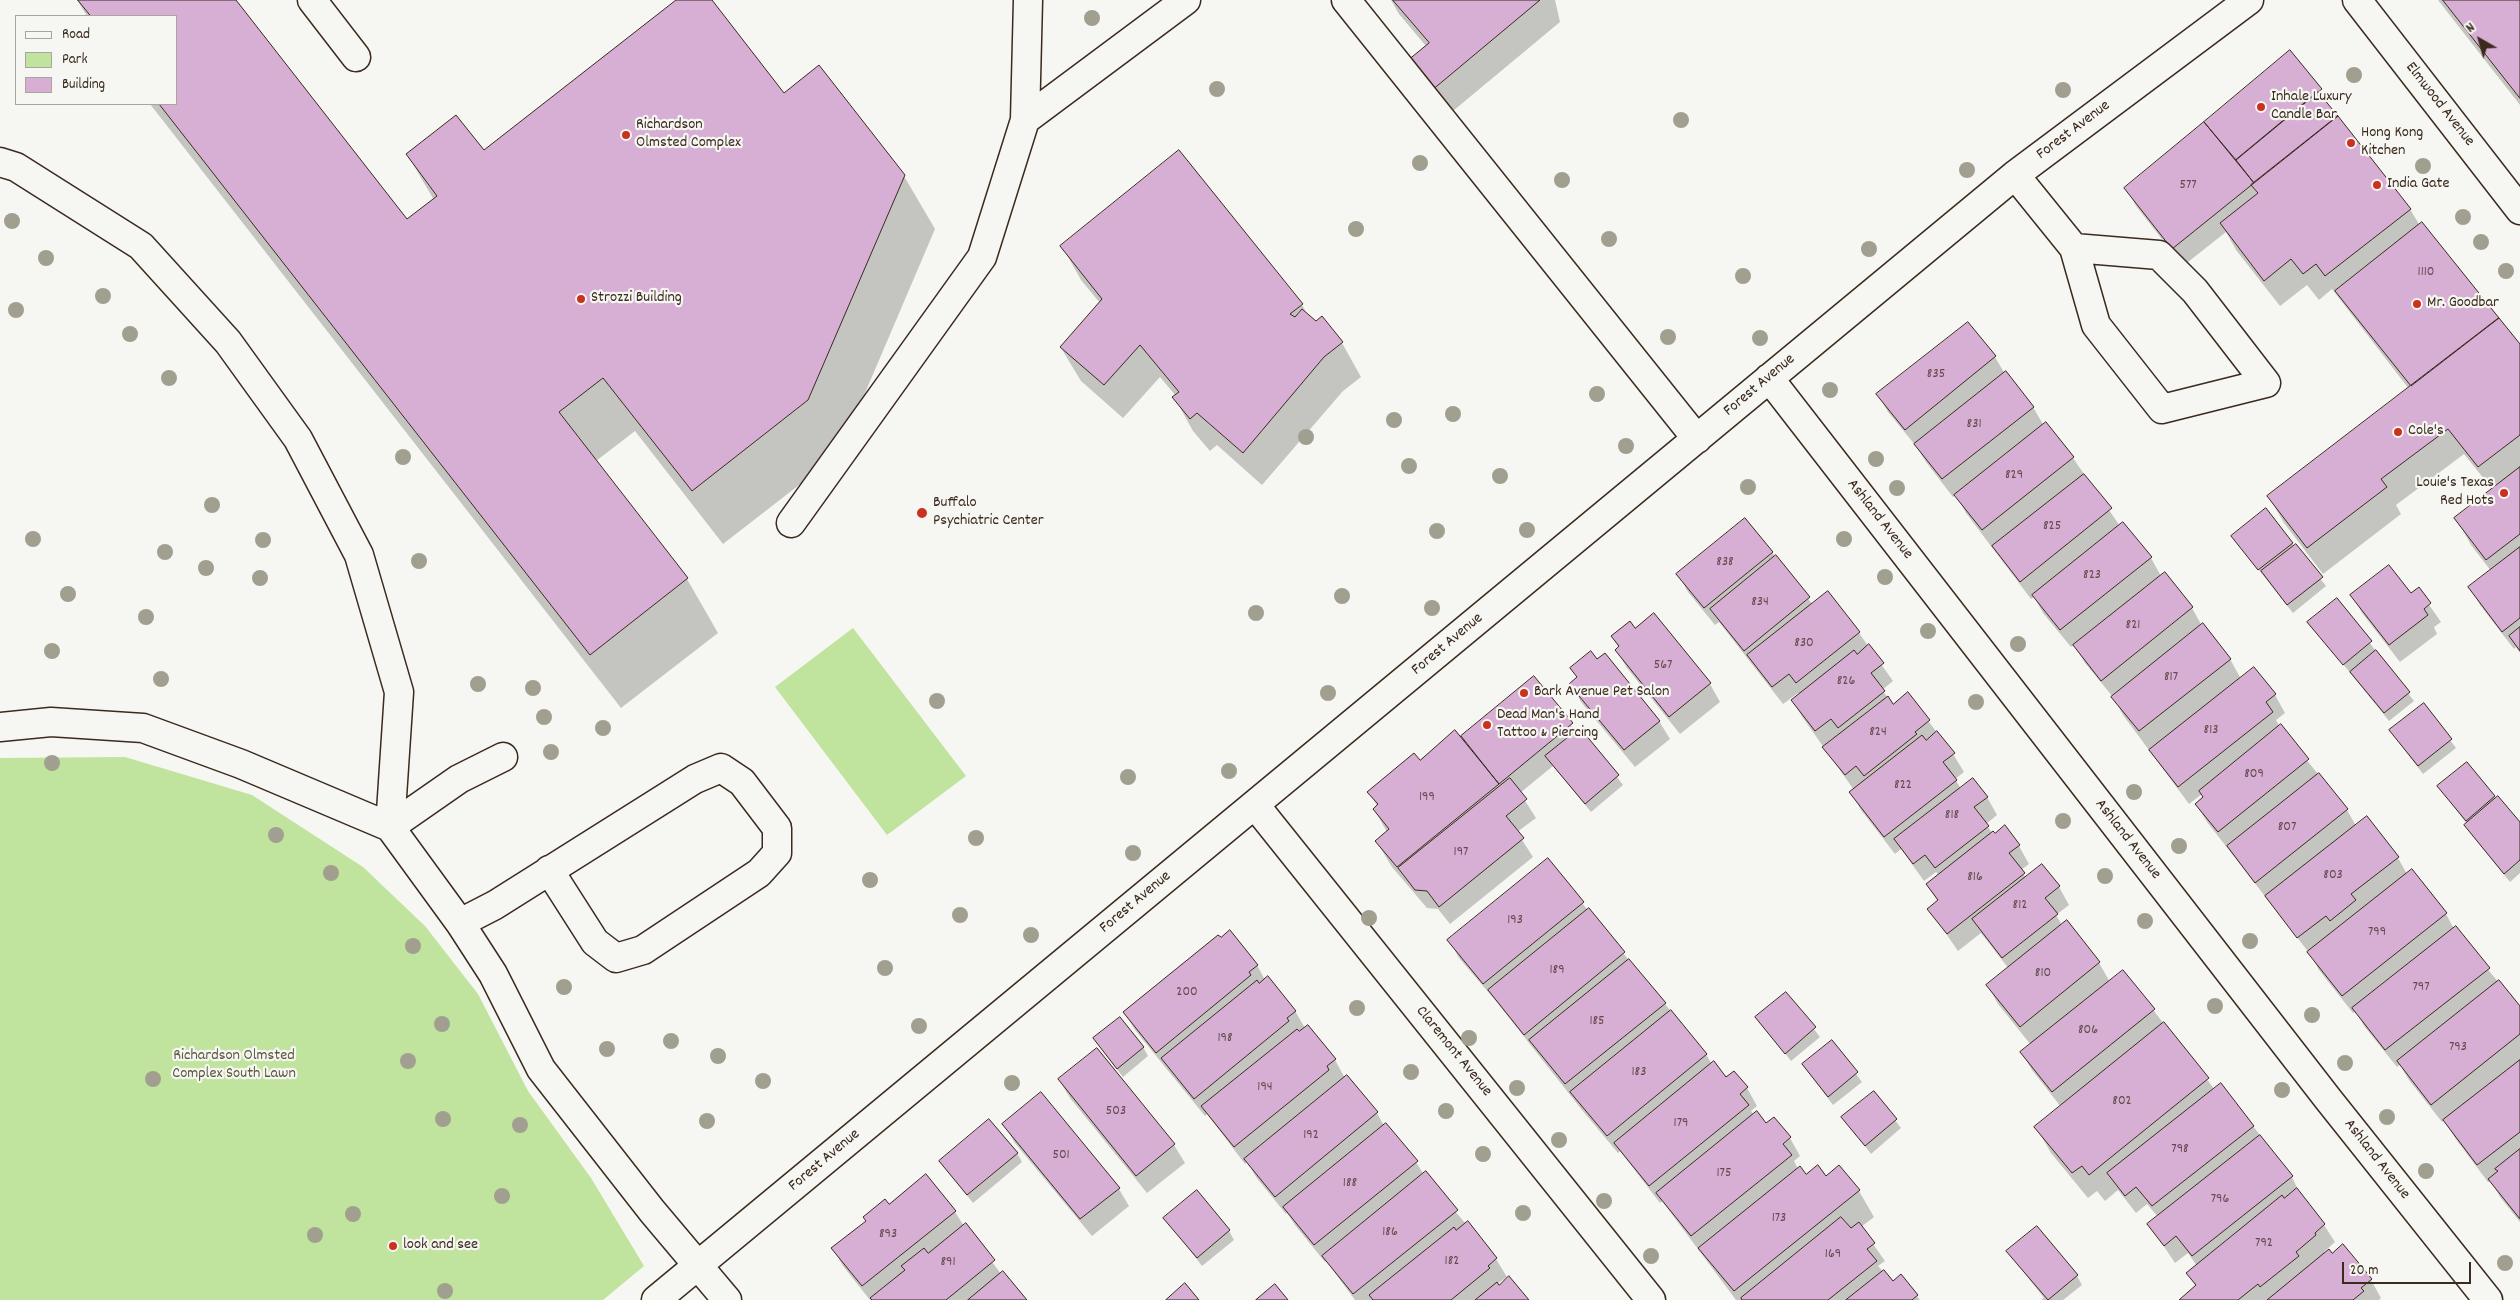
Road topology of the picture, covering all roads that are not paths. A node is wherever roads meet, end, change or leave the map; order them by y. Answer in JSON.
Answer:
{"nodes":[{"id":1,"x":312,"y":0,"type":"edge"},
{"id":2,"x":1028,"y":0,"type":"edge"},
{"id":3,"x":1186,"y":0,"type":"edge"},
{"id":4,"x":1346,"y":0,"type":"edge"},
{"id":5,"x":2248,"y":0,"type":"edge"},
{"id":6,"x":2357,"y":0,"type":"edge"},
{"id":7,"x":356,"y":57,"type":"dead end"},
{"id":8,"x":1025,"y":120,"type":"junction"},
{"id":9,"x":0,"y":162,"type":"edge"},
{"id":10,"x":2015,"y":175,"type":"junction"},
{"id":11,"x":2520,"y":210,"type":"edge"},
{"id":12,"x":2074,"y":248,"type":"junction"},
{"id":13,"x":1769,"y":378,"type":"junction"},
{"id":14,"x":1697,"y":439,"type":"junction"},
{"id":15,"x":791,"y":523,"type":"dead end"},
{"id":16,"x":0,"y":728,"type":"edge"},
{"id":17,"x":503,"y":757,"type":"dead end"},
{"id":18,"x":1255,"y":805,"type":"junction"},
{"id":19,"x":390,"y":827,"type":"junction"},
{"id":20,"x":549,"y":870,"type":"junction"},
{"id":21,"x":460,"y":923,"type":"junction"},
{"id":22,"x":698,"y":1265,"type":"junction"},
{"id":23,"x":656,"y":1300,"type":"edge"},
{"id":24,"x":728,"y":1300,"type":"edge"},
{"id":25,"x":1651,"y":1300,"type":"edge"},
{"id":26,"x":2488,"y":1300,"type":"edge"}],
"edges":[{"from":1,"to":7,"type":"street"},
{"from":2,"to":8,"type":"street"},
{"from":3,"to":8,"type":"street"},
{"from":4,"to":14,"type":"street"},
{"from":5,"to":10,"type":"street","name":"Forest Avenue"},
{"from":6,"to":11,"type":"street","name":"Elmwood Avenue"},
{"from":8,"to":15,"type":"street"},
{"from":9,"to":19,"type":"street"},
{"from":10,"to":12,"type":"street"},
{"from":10,"to":13,"type":"street","name":"Forest Avenue"},
{"from":12,"to":12,"type":"street"},
{"from":13,"to":14,"type":"street","name":"Forest Avenue"},
{"from":13,"to":26,"type":"street","name":"Ashland Avenue"},
{"from":14,"to":18,"type":"street","name":"Forest Avenue"},
{"from":16,"to":19,"type":"street"},
{"from":17,"to":19,"type":"street"},
{"from":18,"to":22,"type":"street","name":"Forest Avenue"},
{"from":18,"to":25,"type":"street","name":"Claremont Avenue"},
{"from":19,"to":21,"type":"street"},
{"from":20,"to":20,"type":"street"},
{"from":20,"to":21,"type":"street"},
{"from":21,"to":22,"type":"street"},
{"from":22,"to":23,"type":"street","name":"Forest Avenue"},
{"from":22,"to":24,"type":"street"}]}
